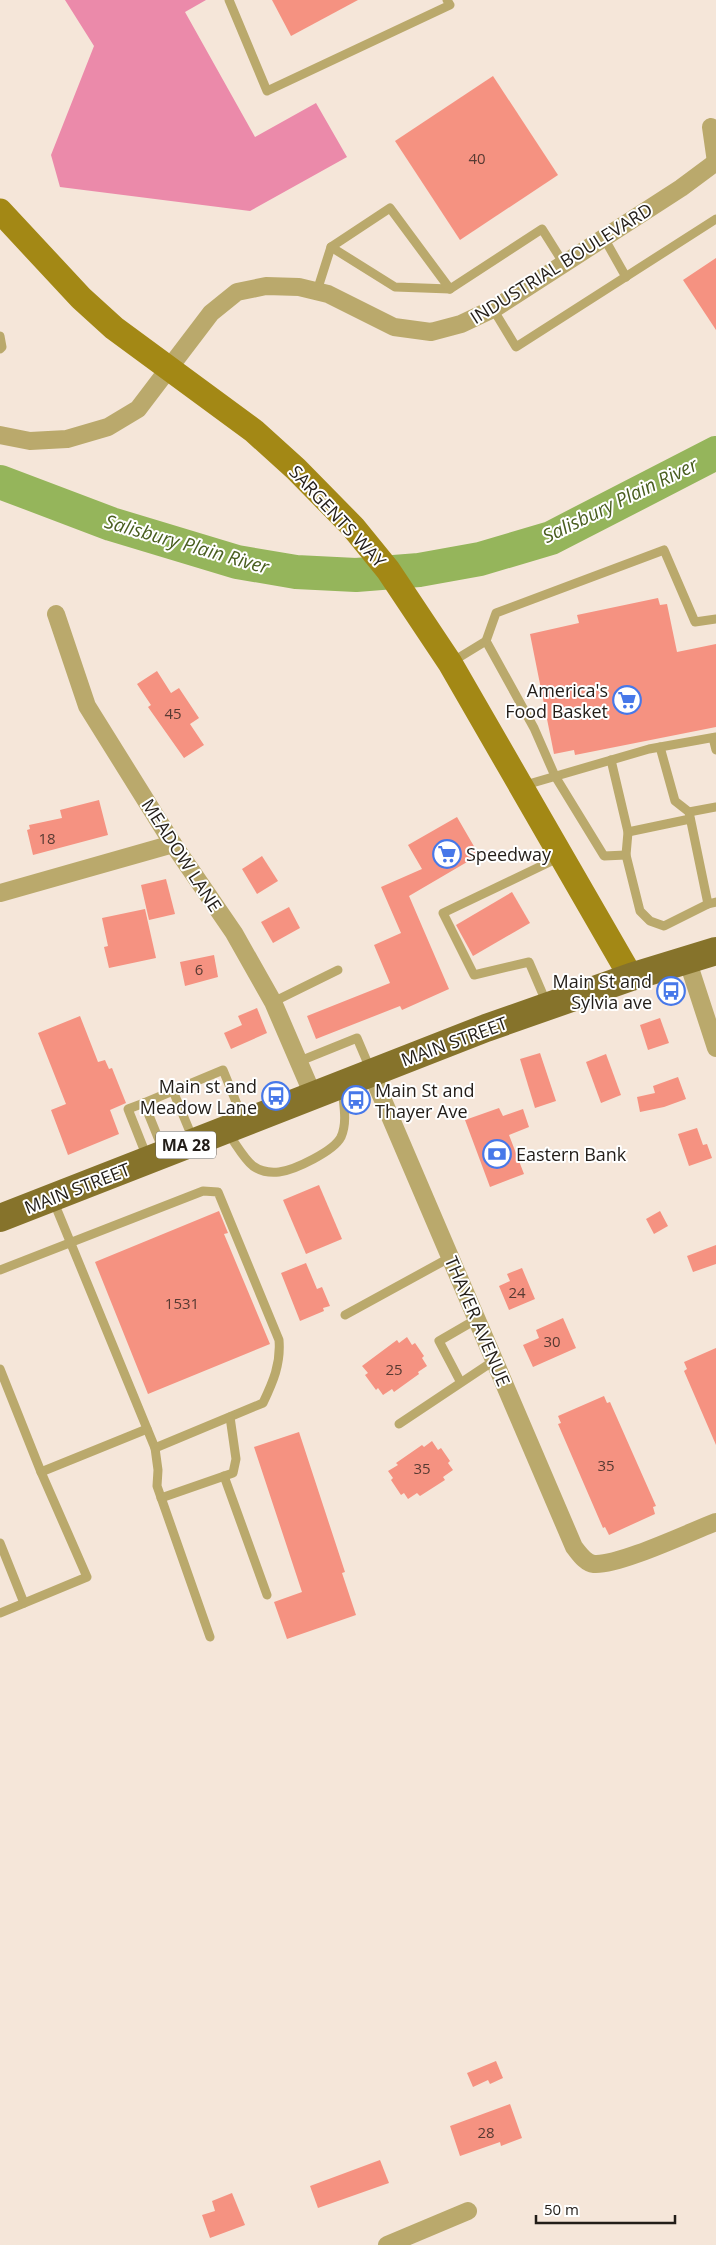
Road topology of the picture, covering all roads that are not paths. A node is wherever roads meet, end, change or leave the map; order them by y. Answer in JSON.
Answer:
{"nodes":[{"id":1,"x":229,"y":0,"type":"edge"},
{"id":2,"x":447,"y":0,"type":"edge"},
{"id":3,"x":714,"y":124,"type":"edge"},
{"id":4,"x":716,"y":162,"type":"edge"},
{"id":5,"x":1,"y":215,"type":"edge"},
{"id":6,"x":716,"y":219,"type":"edge"},
{"id":7,"x":604,"y":238,"type":"junction"},
{"id":8,"x":331,"y":247,"type":"junction"},
{"id":9,"x":564,"y":264,"type":"junction"},
{"id":10,"x":626,"y":277,"type":"junction"},
{"id":11,"x":450,"y":290,"type":"junction"},
{"id":12,"x":317,"y":291,"type":"junction"},
{"id":13,"x":493,"y":309,"type":"junction"},
{"id":14,"x":0,"y":336,"type":"edge"},
{"id":15,"x":0,"y":349,"type":"edge"},
{"id":16,"x":170,"y":369,"type":"junction"},
{"id":17,"x":0,"y":435,"type":"edge"},
{"id":18,"x":56,"y":614,"type":"dead end"},
{"id":19,"x":716,"y":619,"type":"edge"},
{"id":20,"x":486,"y":641,"type":"junction"},
{"id":21,"x":450,"y":663,"type":"junction"},
{"id":22,"x":714,"y":738,"type":"edge"},
{"id":23,"x":660,"y":747,"type":"junction"},
{"id":24,"x":716,"y":750,"type":"edge"},
{"id":25,"x":611,"y":760,"type":"junction"},
{"id":26,"x":555,"y":776,"type":"junction"},
{"id":27,"x":521,"y":786,"type":"junction"},
{"id":28,"x":716,"y":807,"type":"edge"},
{"id":29,"x":690,"y":816,"type":"junction"},
{"id":30,"x":628,"y":832,"type":"junction"},
{"id":31,"x":173,"y":844,"type":"junction"},
{"id":32,"x":626,"y":855,"type":"junction"},
{"id":33,"x":562,"y":857,"type":"junction"},
{"id":34,"x":0,"y":894,"type":"edge"},
{"id":35,"x":712,"y":903,"type":"edge"},
{"id":36,"x":716,"y":951,"type":"edge"},
{"id":37,"x":687,"y":959,"type":"junction"},
{"id":38,"x":338,"y":970,"type":"dead end"},
{"id":39,"x":631,"y":977,"type":"junction"},
{"id":40,"x":273,"y":1002,"type":"junction"},
{"id":41,"x":548,"y":1006,"type":"junction"},
{"id":42,"x":712,"y":1019,"type":"edge"},
{"id":43,"x":716,"y":1048,"type":"edge"},
{"id":44,"x":300,"y":1061,"type":"junction"},
{"id":45,"x":371,"y":1072,"type":"junction"},
{"id":46,"x":342,"y":1084,"type":"junction"},
{"id":47,"x":173,"y":1091,"type":"junction"},
{"id":48,"x":313,"y":1095,"type":"junction"},
{"id":49,"x":144,"y":1103,"type":"junction"},
{"id":50,"x":235,"y":1126,"type":"junction"},
{"id":51,"x":194,"y":1142,"type":"junction"},
{"id":52,"x":157,"y":1157,"type":"junction"},
{"id":53,"x":52,"y":1198,"type":"junction"},
{"id":54,"x":0,"y":1218,"type":"edge"},
{"id":55,"x":71,"y":1243,"type":"junction"},
{"id":56,"x":451,"y":1257,"type":"junction"},
{"id":57,"x":0,"y":1270,"type":"edge"},
{"id":58,"x":345,"y":1315,"type":"dead end"},
{"id":59,"x":478,"y":1319,"type":"junction"},
{"id":60,"x":494,"y":1360,"type":"junction"},
{"id":61,"x":0,"y":1369,"type":"edge"},
{"id":62,"x":460,"y":1381,"type":"junction"},
{"id":63,"x":230,"y":1417,"type":"junction"},
{"id":64,"x":399,"y":1424,"type":"dead end"},
{"id":65,"x":147,"y":1429,"type":"junction"},
{"id":66,"x":155,"y":1448,"type":"junction"},
{"id":67,"x":42,"y":1472,"type":"junction"},
{"id":68,"x":224,"y":1476,"type":"junction"},
{"id":69,"x":161,"y":1498,"type":"junction"},
{"id":70,"x":716,"y":1522,"type":"edge"},
{"id":71,"x":0,"y":1543,"type":"edge"},
{"id":72,"x":267,"y":1595,"type":"dead end"},
{"id":73,"x":24,"y":1603,"type":"junction"},
{"id":74,"x":0,"y":1613,"type":"edge"},
{"id":75,"x":210,"y":1637,"type":"dead end"},
{"id":76,"x":468,"y":2211,"type":"dead end"},
{"id":77,"x":387,"y":2245,"type":"edge"}],
"edges":[{"from":1,"to":2,"type":"lane"},
{"from":3,"to":4,"type":"street","name":"INDUSTRIAL BOULEVARD"},
{"from":4,"to":7,"type":"street","name":"INDUSTRIAL BOULEVARD"},
{"from":5,"to":16,"type":"main road","name":"SARGENTS WAY"},
{"from":6,"to":10,"type":"lane"},
{"from":7,"to":9,"type":"street","name":"INDUSTRIAL BOULEVARD"},
{"from":7,"to":10,"type":"lane"},
{"from":8,"to":11,"type":"lane"},
{"from":8,"to":11,"type":"lane"},
{"from":8,"to":12,"type":"lane"},
{"from":9,"to":11,"type":"lane"},
{"from":9,"to":13,"type":"street","name":"INDUSTRIAL BOULEVARD"},
{"from":10,"to":13,"type":"lane"},
{"from":12,"to":13,"type":"street","name":"INDUSTRIAL BOULEVARD"},
{"from":12,"to":16,"type":"street","name":"INDUSTRIAL BOULEVARD"},
{"from":14,"to":15,"type":"lane"},
{"from":16,"to":17,"type":"street","name":"INDUSTRIAL BOULEVARD"},
{"from":16,"to":21,"type":"main road","name":"SARGENTS WAY"},
{"from":18,"to":31,"type":"street","name":"MEADOW LANE"},
{"from":19,"to":20,"type":"lane"},
{"from":20,"to":21,"type":"lane"},
{"from":20,"to":26,"type":"lane"},
{"from":21,"to":27,"type":"main road","name":"SARGENTS WAY"},
{"from":22,"to":23,"type":"lane"},
{"from":22,"to":24,"type":"lane"},
{"from":23,"to":25,"type":"lane"},
{"from":23,"to":29,"type":"lane"},
{"from":25,"to":26,"type":"lane"},
{"from":25,"to":30,"type":"lane"},
{"from":26,"to":27,"type":"lane"},
{"from":26,"to":32,"type":"lane"},
{"from":27,"to":33,"type":"main road","name":"SARGENTS WAY"},
{"from":28,"to":29,"type":"lane"},
{"from":29,"to":30,"type":"lane"},
{"from":29,"to":35,"type":"lane"},
{"from":30,"to":32,"type":"lane"},
{"from":31,"to":34,"type":"street"},
{"from":31,"to":40,"type":"street","name":"MEADOW LANE"},
{"from":32,"to":35,"type":"lane"},
{"from":33,"to":39,"type":"main road","name":"SARGENTS WAY"},
{"from":33,"to":41,"type":"lane"},
{"from":36,"to":37,"type":"main road","name":"MAIN STREET","number":"MA 28"},
{"from":37,"to":39,"type":"main road","name":"MAIN STREET","number":"MA 28"},
{"from":37,"to":42,"type":"street"},
{"from":38,"to":40,"type":"lane"},
{"from":39,"to":41,"type":"main road","name":"MAIN STREET","number":"MA 28"},
{"from":40,"to":44,"type":"street","name":"MEADOW LANE"},
{"from":41,"to":45,"type":"main road","name":"MAIN STREET","number":"MA 28"},
{"from":42,"to":43,"type":"street"},
{"from":44,"to":45,"type":"lane"},
{"from":44,"to":48,"type":"street","name":"MEADOW LANE"},
{"from":45,"to":46,"type":"main road","name":"MAIN STREET","number":"MA 28"},
{"from":45,"to":56,"type":"street","name":"THAYER AVENUE"},
{"from":46,"to":48,"type":"main road","name":"MAIN STREET","number":"MA 28"},
{"from":46,"to":50,"type":"lane"},
{"from":47,"to":49,"type":"lane"},
{"from":47,"to":50,"type":"lane"},
{"from":47,"to":51,"type":"lane"},
{"from":48,"to":50,"type":"main road","name":"MAIN STREET","number":"MA 28"},
{"from":49,"to":52,"type":"lane"},
{"from":49,"to":52,"type":"lane"},
{"from":50,"to":51,"type":"main road","name":"MAIN STREET","number":"MA 28"},
{"from":51,"to":52,"type":"main road","name":"MAIN STREET","number":"MA 28"},
{"from":52,"to":53,"type":"main road","name":"MAIN STREET","number":"MA 28"},
{"from":53,"to":54,"type":"main road","name":"MAIN STREET","number":"MA 28"},
{"from":53,"to":55,"type":"lane"},
{"from":55,"to":57,"type":"lane"},
{"from":55,"to":63,"type":"lane"},
{"from":55,"to":65,"type":"lane"},
{"from":56,"to":58,"type":"lane"},
{"from":56,"to":59,"type":"street","name":"THAYER AVENUE"},
{"from":59,"to":60,"type":"street","name":"THAYER AVENUE"},
{"from":59,"to":62,"type":"lane"},
{"from":60,"to":62,"type":"lane"},
{"from":60,"to":70,"type":"street","name":"THAYER AVENUE"},
{"from":61,"to":67,"type":"lane"},
{"from":62,"to":64,"type":"lane"},
{"from":63,"to":66,"type":"lane"},
{"from":63,"to":68,"type":"lane"},
{"from":65,"to":66,"type":"lane"},
{"from":65,"to":67,"type":"lane"},
{"from":66,"to":69,"type":"lane"},
{"from":67,"to":73,"type":"lane"},
{"from":68,"to":69,"type":"lane"},
{"from":68,"to":72,"type":"lane"},
{"from":69,"to":75,"type":"lane"},
{"from":71,"to":73,"type":"lane"},
{"from":73,"to":74,"type":"lane"},
{"from":76,"to":77,"type":"street"}]}
